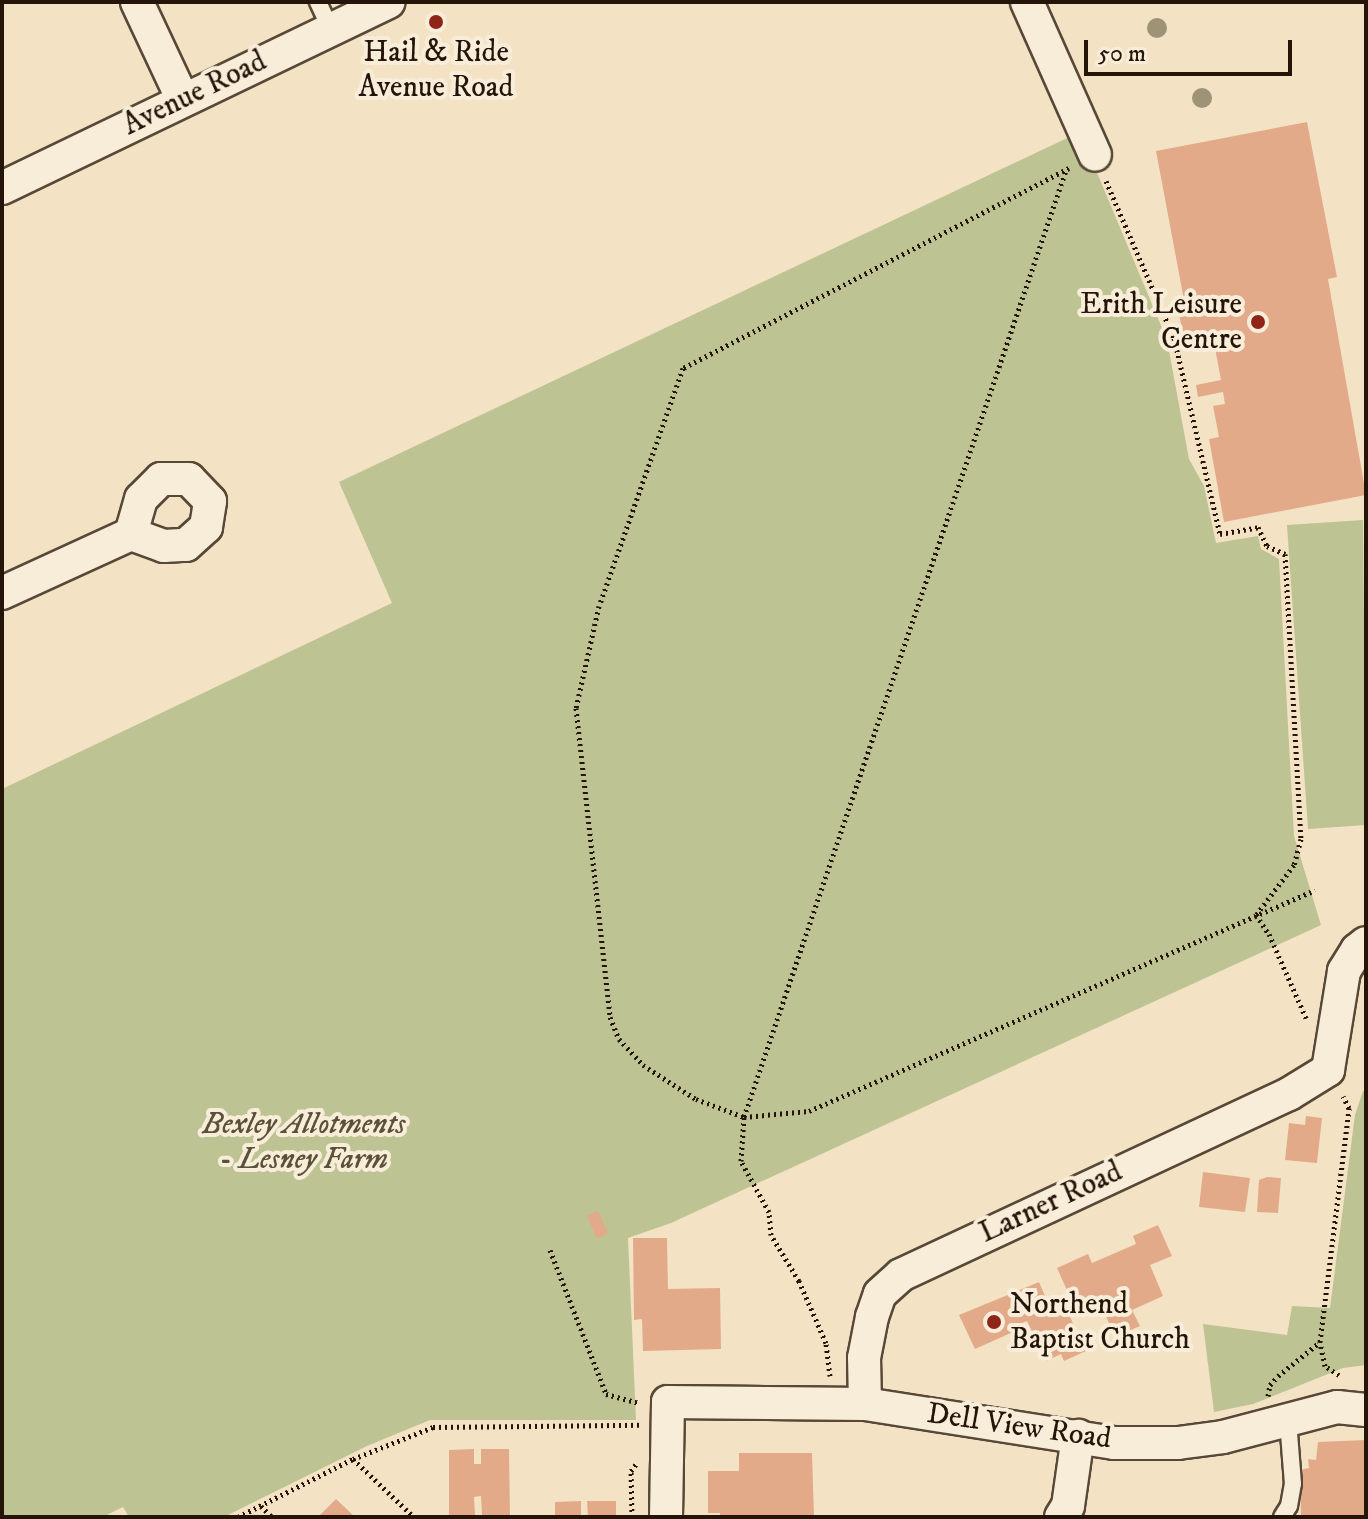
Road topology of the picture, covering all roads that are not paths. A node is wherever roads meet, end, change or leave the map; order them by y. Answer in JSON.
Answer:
{"nodes":[{"id":1,"x":137,"y":2,"type":"edge"},
{"id":2,"x":389,"y":2,"type":"edge"},
{"id":3,"x":1027,"y":2,"type":"edge"},
{"id":4,"x":324,"y":16,"type":"edge"},
{"id":5,"x":183,"y":100,"type":"junction"},
{"id":6,"x":1095,"y":155,"type":"road end"},
{"id":7,"x":2,"y":188,"type":"edge"},
{"id":8,"x":131,"y":534,"type":"dead end"},
{"id":9,"x":2,"y":593,"type":"edge"},
{"id":10,"x":1366,"y":943,"type":"edge"},
{"id":11,"x":865,"y":1404,"type":"junction"},
{"id":12,"x":1366,"y":1410,"type":"edge"},
{"id":13,"x":1279,"y":1413,"type":"junction"},
{"id":14,"x":1078,"y":1436,"type":"junction"},
{"id":15,"x":666,"y":1517,"type":"edge"},
{"id":16,"x":1061,"y":1517,"type":"edge"},
{"id":17,"x":1282,"y":1517,"type":"edge"}],
"edges":[{"from":1,"to":5,"type":"street"},
{"from":2,"to":4,"type":"street","name":"Avenue Road"},
{"from":3,"to":6,"type":"street"},
{"from":4,"to":5,"type":"street","name":"Avenue Road"},
{"from":5,"to":7,"type":"street","name":"Avenue Road"},
{"from":8,"to":9,"type":"street"},
{"from":10,"to":11,"type":"street","name":"Larner Road"},
{"from":11,"to":14,"type":"street","name":"Dell View Road"},
{"from":11,"to":15,"type":"street","name":"Dell View Road"},
{"from":12,"to":13,"type":"street","name":"Dell View Road"},
{"from":13,"to":14,"type":"street","name":"Dell View Road"},
{"from":13,"to":17,"type":"lane"},
{"from":14,"to":16,"type":"street"}]}
